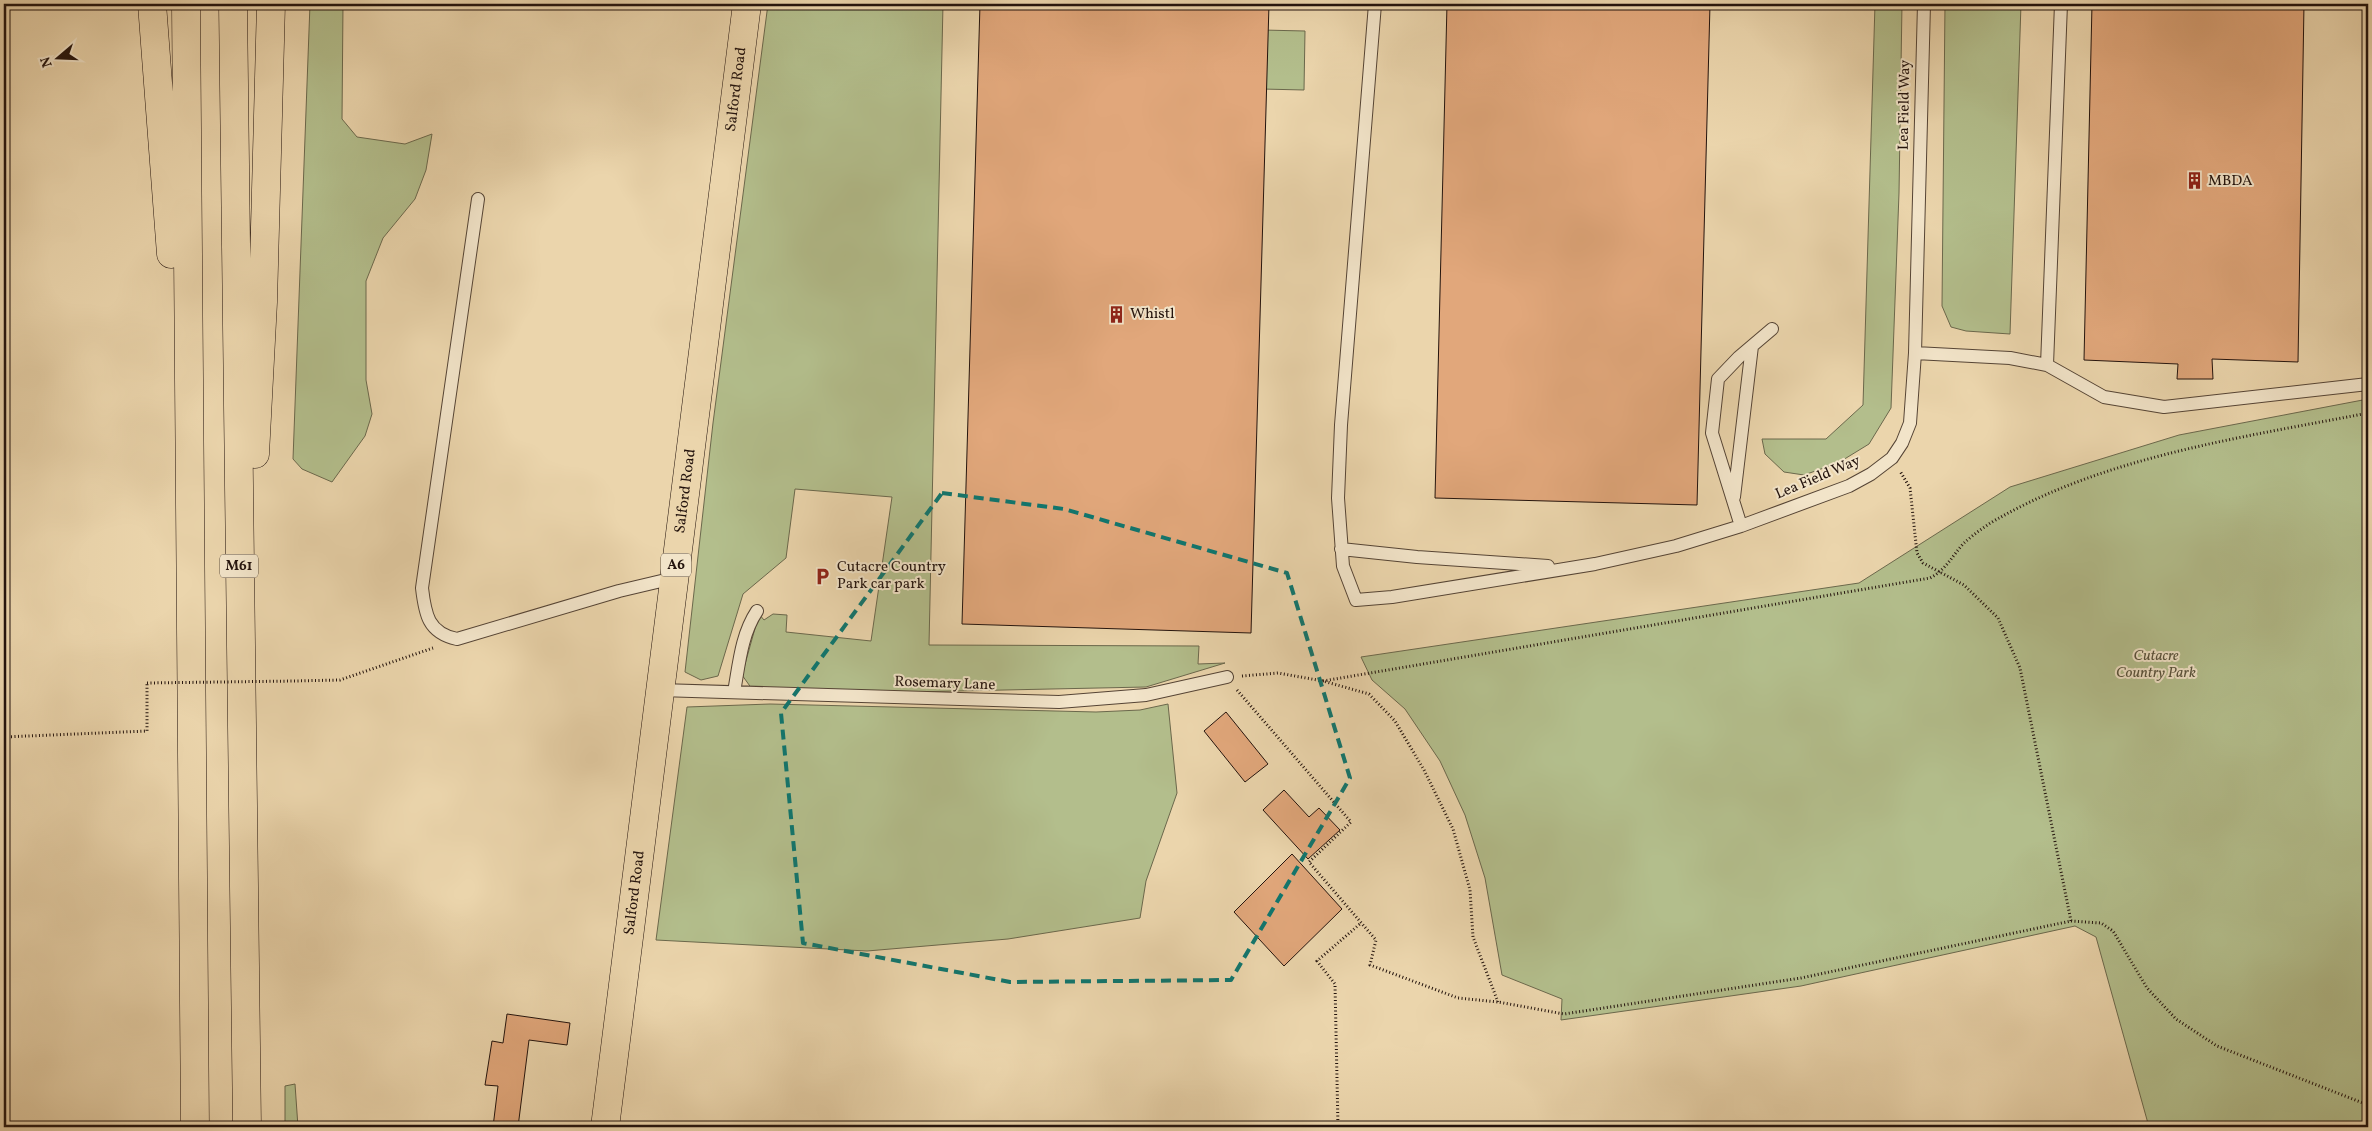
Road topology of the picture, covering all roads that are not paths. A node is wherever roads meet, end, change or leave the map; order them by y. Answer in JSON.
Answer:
{"nodes":[{"id":1,"x":152,"y":4,"type":"edge"},
{"id":2,"x":186,"y":4,"type":"edge"},
{"id":3,"x":234,"y":4,"type":"edge"},
{"id":4,"x":271,"y":4,"type":"edge"},
{"id":5,"x":747,"y":4,"type":"edge"},
{"id":6,"x":1375,"y":4,"type":"edge"},
{"id":7,"x":1924,"y":4,"type":"edge"},
{"id":8,"x":2061,"y":4,"type":"edge"},
{"id":9,"x":478,"y":199,"type":"dead end"},
{"id":10,"x":1772,"y":329,"type":"dead end"},
{"id":11,"x":1752,"y":346,"type":"junction"},
{"id":12,"x":1915,"y":353,"type":"junction"},
{"id":13,"x":2047,"y":365,"type":"junction"},
{"id":14,"x":2368,"y":384,"type":"edge"},
{"id":15,"x":190,"y":497,"type":"junction"},
{"id":16,"x":1734,"y":502,"type":"junction"},
{"id":17,"x":1741,"y":526,"type":"junction"},
{"id":18,"x":1342,"y":549,"type":"junction"},
{"id":19,"x":1569,"y":567,"type":"junction"},
{"id":20,"x":674,"y":578,"type":"junction"},
{"id":21,"x":757,"y":611,"type":"dead end"},
{"id":22,"x":1227,"y":677,"type":"road end"},
{"id":23,"x":660,"y":690,"type":"junction"},
{"id":24,"x":734,"y":692,"type":"junction"},
{"id":25,"x":241,"y":717,"type":"junction"},
{"id":26,"x":195,"y":1127,"type":"edge"},
{"id":27,"x":247,"y":1127,"type":"edge"},
{"id":28,"x":605,"y":1127,"type":"edge"}],
"edges":[{"from":1,"to":15,"type":"main road"},
{"from":2,"to":15,"type":"main road"},
{"from":3,"to":25,"type":"main road","number":"M61"},
{"from":4,"to":25,"type":"main road","number":"M61"},
{"from":5,"to":20,"type":"main road","name":"Salford Road","number":"A6"},
{"from":6,"to":18,"type":"lane"},
{"from":7,"to":12,"type":"lane","name":"Lea Field Way"},
{"from":8,"to":13,"type":"lane"},
{"from":9,"to":20,"type":"lane"},
{"from":10,"to":11,"type":"lane"},
{"from":11,"to":16,"type":"lane"},
{"from":11,"to":16,"type":"lane"},
{"from":12,"to":13,"type":"lane"},
{"from":12,"to":17,"type":"lane","name":"Lea Field Way"},
{"from":13,"to":14,"type":"lane"},
{"from":15,"to":26,"type":"main road"},
{"from":16,"to":17,"type":"lane"},
{"from":17,"to":19,"type":"lane","name":"Lea Field Way"},
{"from":18,"to":19,"type":"lane"},
{"from":18,"to":19,"type":"lane","name":"Lea Field Way"},
{"from":20,"to":23,"type":"main road","name":"Salford Road","number":"A6"},
{"from":21,"to":24,"type":"lane"},
{"from":22,"to":24,"type":"lane","name":"Rosemary Lane"},
{"from":23,"to":24,"type":"lane","name":"Rosemary Lane"},
{"from":23,"to":28,"type":"main road","name":"Salford Road","number":"A6"},
{"from":25,"to":27,"type":"main road","number":"M61"}]}
